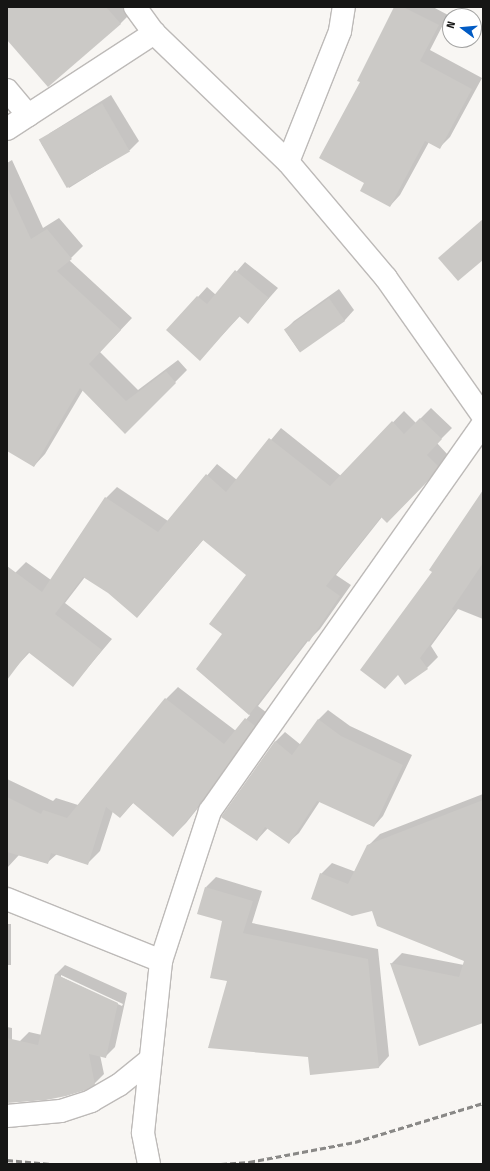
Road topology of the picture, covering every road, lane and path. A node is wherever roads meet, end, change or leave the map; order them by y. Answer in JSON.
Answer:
{"nodes":[{"id":1,"x":135,"y":7,"type":"edge"},
{"id":2,"x":344,"y":7,"type":"edge"},
{"id":3,"x":154,"y":33,"type":"junction"},
{"id":4,"x":7,"y":90,"type":"edge"},
{"id":5,"x":28,"y":115,"type":"junction"},
{"id":6,"x":7,"y":128,"type":"edge"},
{"id":7,"x":288,"y":162,"type":"junction"},
{"id":8,"x":483,"y":416,"type":"edge"},
{"id":9,"x":483,"y":424,"type":"edge"},
{"id":10,"x":7,"y":898,"type":"edge"},
{"id":11,"x":161,"y":961,"type":"junction"},
{"id":12,"x":150,"y":1060,"type":"junction"},
{"id":13,"x":7,"y":1116,"type":"edge"},
{"id":14,"x":149,"y":1164,"type":"edge"}],
"edges":[{"from":1,"to":3,"type":"street"},
{"from":2,"to":7,"type":"street"},
{"from":3,"to":5,"type":"street"},
{"from":3,"to":7,"type":"street"},
{"from":4,"to":5,"type":"street"},
{"from":5,"to":6,"type":"street"},
{"from":7,"to":8,"type":"street"},
{"from":9,"to":11,"type":"street"},
{"from":10,"to":11,"type":"street"},
{"from":11,"to":12,"type":"street"},
{"from":12,"to":13,"type":"street"},
{"from":12,"to":14,"type":"street"}]}
